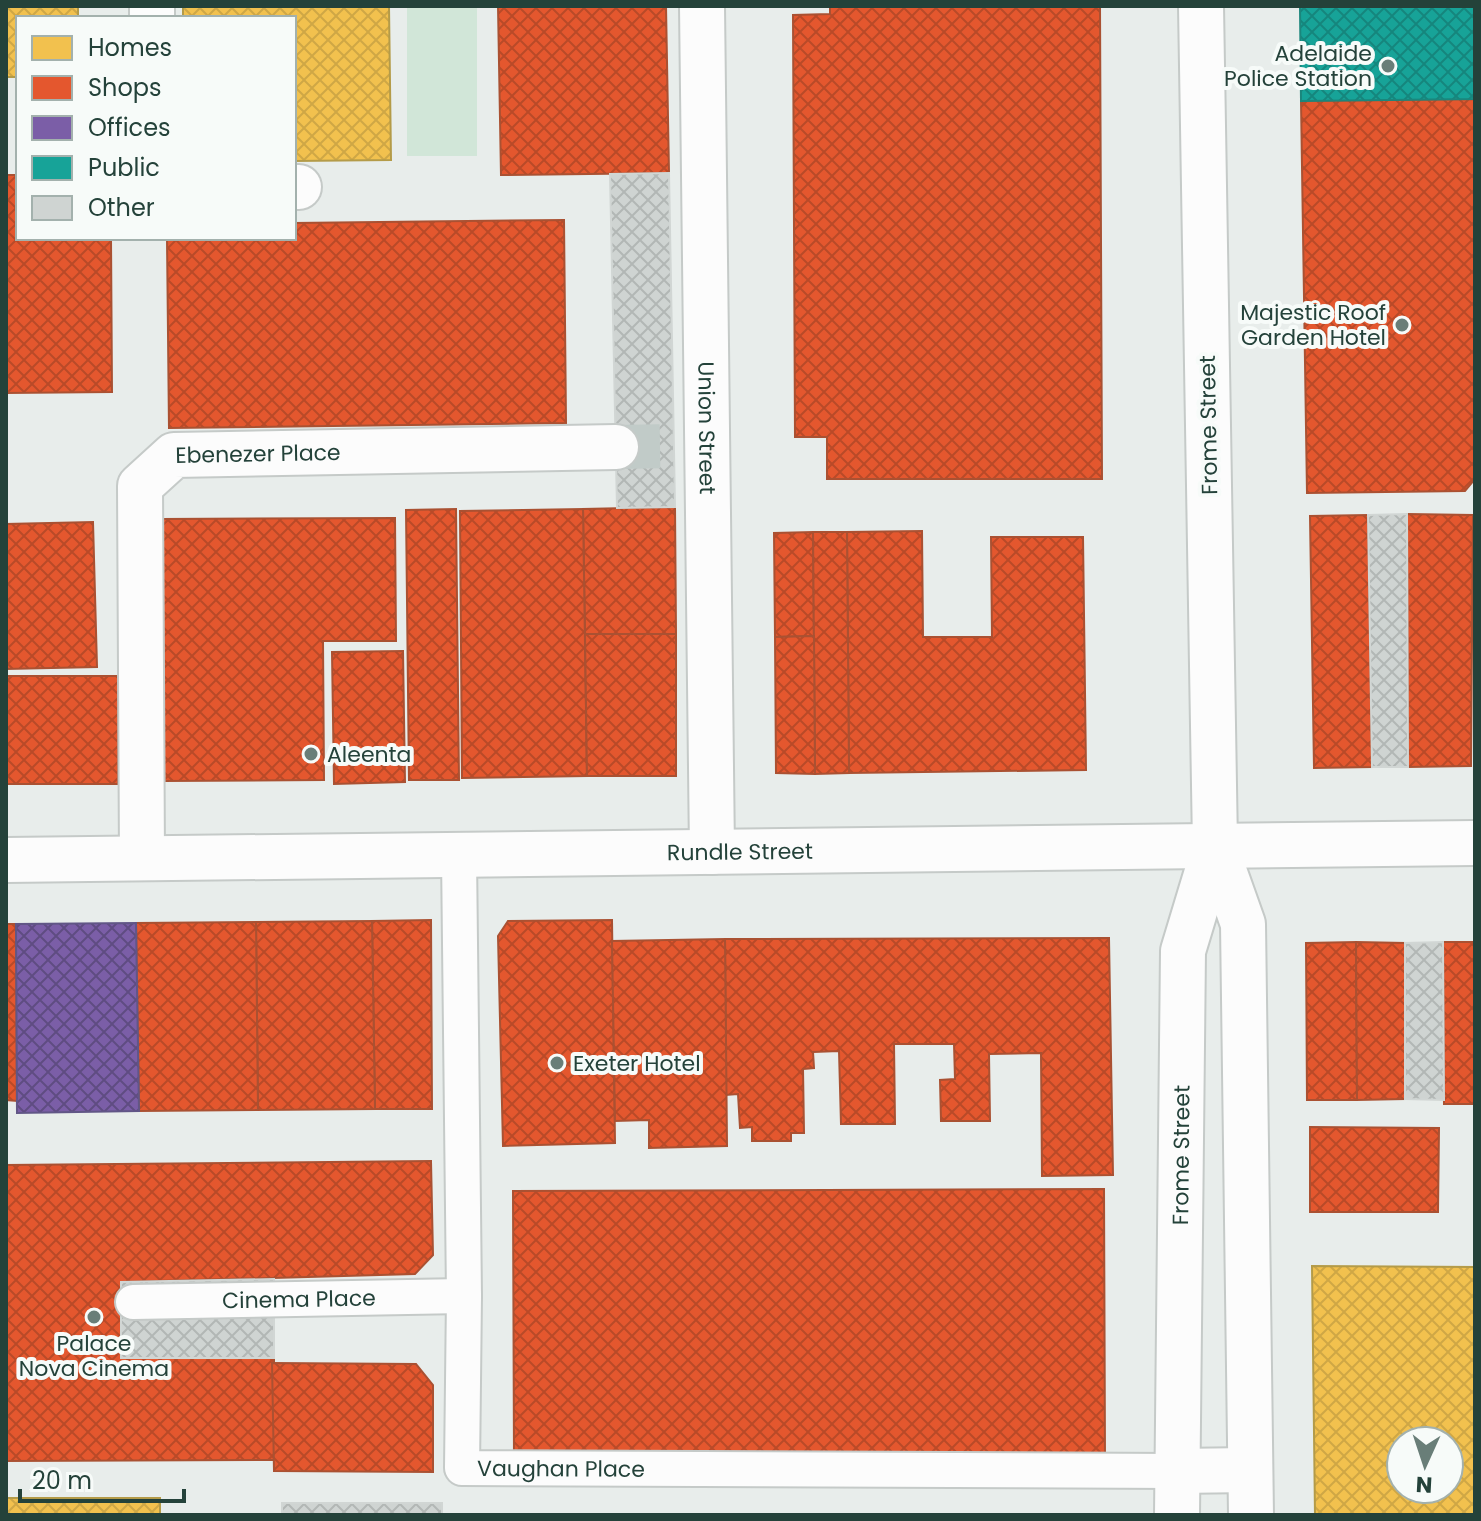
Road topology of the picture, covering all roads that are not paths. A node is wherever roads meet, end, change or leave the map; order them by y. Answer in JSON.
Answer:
{"nodes":[{"id":1,"x":702,"y":6,"type":"edge"},
{"id":2,"x":1201,"y":6,"type":"edge"},
{"id":3,"x":616,"y":447,"type":"tunnel mouth"},
{"id":4,"x":1475,"y":843,"type":"edge"},
{"id":5,"x":1215,"y":845,"type":"junction"},
{"id":6,"x":712,"y":852,"type":"junction"},
{"id":7,"x":459,"y":855,"type":"junction"},
{"id":8,"x":142,"y":858,"type":"junction"},
{"id":9,"x":6,"y":860,"type":"edge"},
{"id":10,"x":464,"y":1296,"type":"junction"},
{"id":11,"x":133,"y":1302,"type":"dead end"},
{"id":12,"x":1250,"y":1470,"type":"junction"},
{"id":13,"x":1177,"y":1471,"type":"junction"},
{"id":14,"x":1177,"y":1515,"type":"edge"},
{"id":15,"x":1251,"y":1515,"type":"edge"}],
"edges":[{"from":1,"to":6,"type":"street","name":"Union Street"},
{"from":2,"to":5,"type":"street","name":"Frome Street"},
{"from":3,"to":8,"type":"street","name":"Ebenezer Place"},
{"from":4,"to":5,"type":"street","name":"Rundle Street"},
{"from":5,"to":6,"type":"street","name":"Rundle Street"},
{"from":5,"to":12,"type":"street","name":"Frome Street"},
{"from":5,"to":13,"type":"street","name":"Frome Street"},
{"from":6,"to":7,"type":"street","name":"Rundle Street"},
{"from":7,"to":8,"type":"street","name":"Rundle Street"},
{"from":7,"to":10,"type":"street","name":"Vaughan Place"},
{"from":8,"to":9,"type":"street","name":"Rundle Street"},
{"from":10,"to":11,"type":"street","name":"Cinema Place"},
{"from":10,"to":13,"type":"street","name":"Vaughan Place"},
{"from":12,"to":13,"type":"street"},
{"from":12,"to":15,"type":"street","name":"Frome Street"},
{"from":13,"to":14,"type":"street","name":"Frome Street"}]}
